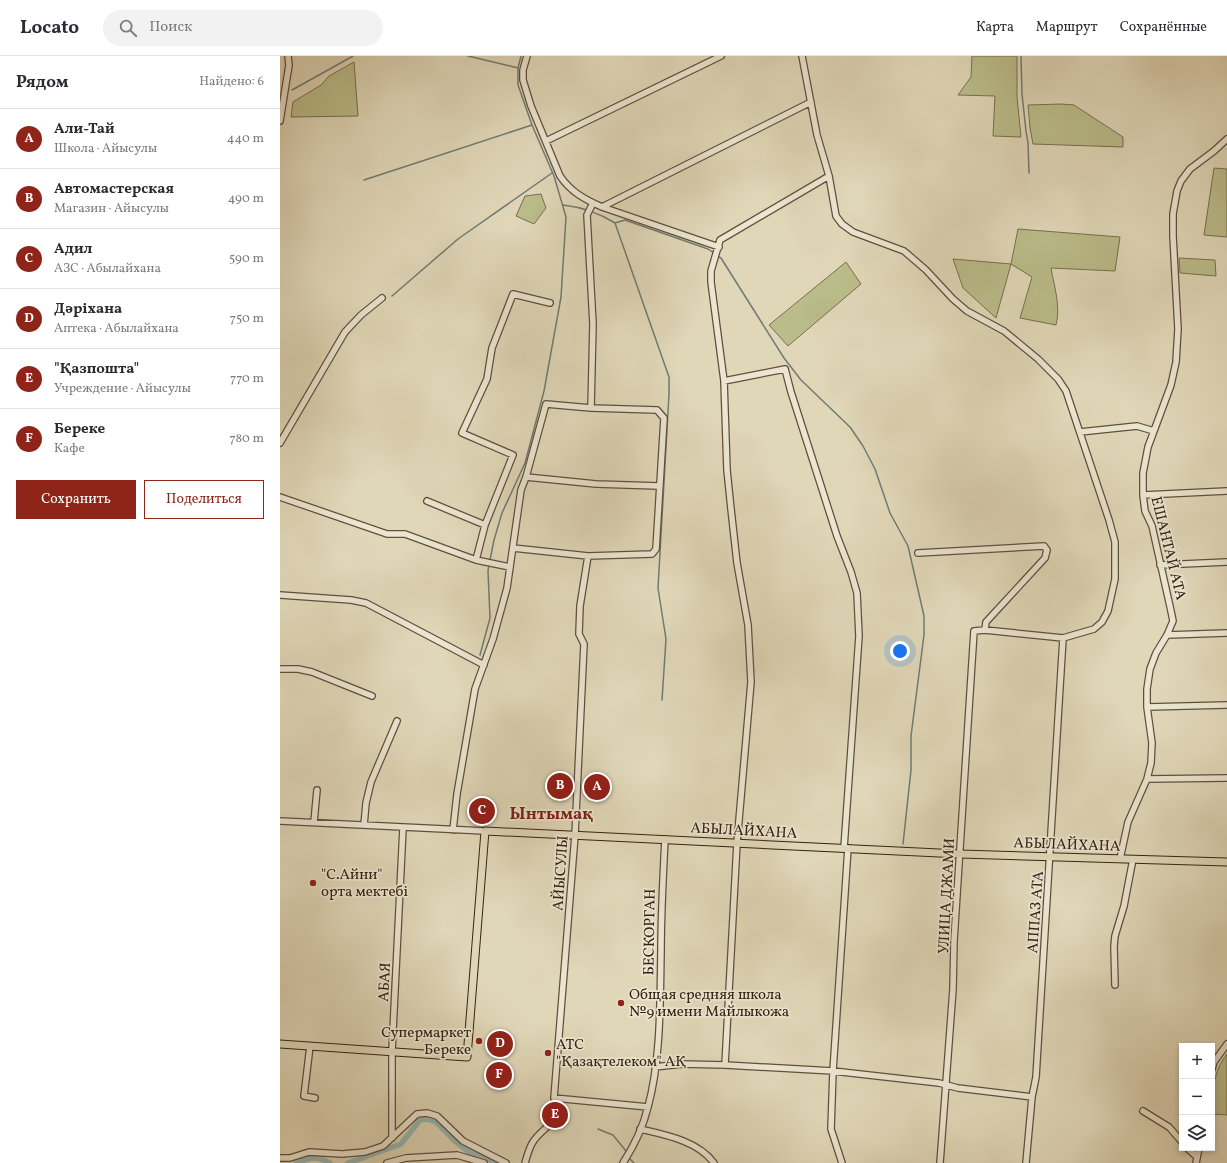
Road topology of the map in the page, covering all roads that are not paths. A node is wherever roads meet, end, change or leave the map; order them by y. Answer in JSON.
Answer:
{"nodes":[{"id":1,"x":288,"y":56,"type":"edge"},
{"id":2,"x":528,"y":56,"type":"edge"},
{"id":3,"x":721,"y":56,"type":"edge"},
{"id":4,"x":802,"y":56,"type":"edge"},
{"id":5,"x":811,"y":102,"type":"junction"},
{"id":6,"x":280,"y":121,"type":"edge"},
{"id":7,"x":1227,"y":139,"type":"edge"},
{"id":8,"x":546,"y":141,"type":"junction"},
{"id":9,"x":829,"y":176,"type":"junction"},
{"id":10,"x":593,"y":203,"type":"junction"},
{"id":11,"x":602,"y":207,"type":"junction"},
{"id":12,"x":718,"y":247,"type":"junction"},
{"id":13,"x":382,"y":298,"type":"dead end"},
{"id":14,"x":550,"y":303,"type":"dead end"},
{"id":15,"x":724,"y":381,"type":"junction"},
{"id":16,"x":591,"y":408,"type":"junction"},
{"id":17,"x":1080,"y":432,"type":"junction"},
{"id":18,"x":1154,"y":432,"type":"junction"},
{"id":19,"x":280,"y":443,"type":"edge"},
{"id":20,"x":526,"y":477,"type":"junction"},
{"id":21,"x":659,"y":486,"type":"junction"},
{"id":22,"x":1227,"y":491,"type":"edge"},
{"id":23,"x":1143,"y":495,"type":"junction"},
{"id":24,"x":280,"y":497,"type":"edge"},
{"id":25,"x":427,"y":501,"type":"dead end"},
{"id":26,"x":485,"y":525,"type":"junction"},
{"id":27,"x":513,"y":548,"type":"junction"},
{"id":28,"x":918,"y":552,"type":"dead end"},
{"id":29,"x":588,"y":556,"type":"junction"},
{"id":30,"x":476,"y":560,"type":"junction"},
{"id":31,"x":1227,"y":562,"type":"edge"},
{"id":32,"x":1160,"y":565,"type":"junction"},
{"id":33,"x":510,"y":567,"type":"junction"},
{"id":34,"x":280,"y":595,"type":"edge"},
{"id":35,"x":985,"y":630,"type":"junction"},
{"id":36,"x":1227,"y":633,"type":"edge"},
{"id":37,"x":1167,"y":635,"type":"junction"},
{"id":38,"x":1063,"y":638,"type":"junction"},
{"id":39,"x":484,"y":665,"type":"junction"},
{"id":40,"x":280,"y":669,"type":"edge"},
{"id":41,"x":372,"y":696,"type":"dead end"},
{"id":42,"x":1227,"y":704,"type":"edge"},
{"id":43,"x":1147,"y":707,"type":"junction"},
{"id":44,"x":397,"y":720,"type":"dead end"},
{"id":45,"x":1227,"y":778,"type":"edge"},
{"id":46,"x":1147,"y":780,"type":"junction"},
{"id":47,"x":317,"y":790,"type":"dead end"},
{"id":48,"x":280,"y":820,"type":"edge"},
{"id":49,"x":314,"y":822,"type":"junction"},
{"id":50,"x":364,"y":825,"type":"junction"},
{"id":51,"x":403,"y":828,"type":"junction"},
{"id":52,"x":453,"y":830,"type":"junction"},
{"id":53,"x":485,"y":832,"type":"junction"},
{"id":54,"x":575,"y":836,"type":"junction"},
{"id":55,"x":665,"y":840,"type":"junction"},
{"id":56,"x":737,"y":843,"type":"junction"},
{"id":57,"x":846,"y":848,"type":"junction"},
{"id":58,"x":960,"y":854,"type":"junction"},
{"id":59,"x":1050,"y":857,"type":"junction"},
{"id":60,"x":1120,"y":859,"type":"junction"},
{"id":61,"x":1133,"y":859,"type":"junction"},
{"id":62,"x":1227,"y":862,"type":"edge"},
{"id":63,"x":1115,"y":985,"type":"dead end"},
{"id":64,"x":280,"y":1044,"type":"edge"},
{"id":65,"x":1227,"y":1044,"type":"edge"},
{"id":66,"x":310,"y":1046,"type":"junction"},
{"id":67,"x":392,"y":1051,"type":"junction"},
{"id":68,"x":1215,"y":1061,"type":"edge"},
{"id":69,"x":725,"y":1065,"type":"junction"},
{"id":70,"x":655,"y":1067,"type":"junction"},
{"id":71,"x":833,"y":1071,"type":"junction"},
{"id":72,"x":945,"y":1085,"type":"junction"},
{"id":73,"x":1032,"y":1097,"type":"junction"},
{"id":74,"x":315,"y":1098,"type":"dead end"},
{"id":75,"x":648,"y":1107,"type":"junction"},
{"id":76,"x":1143,"y":1111,"type":"dead end"},
{"id":77,"x":546,"y":1128,"type":"dead end"},
{"id":78,"x":640,"y":1129,"type":"junction"},
{"id":79,"x":392,"y":1138,"type":"junction"},
{"id":80,"x":1179,"y":1139,"type":"edge"},
{"id":81,"x":1190,"y":1151,"type":"edge"},
{"id":82,"x":1198,"y":1151,"type":"edge"},
{"id":83,"x":1197,"y":1157,"type":"junction"},
{"id":84,"x":280,"y":1158,"type":"edge"},
{"id":85,"x":387,"y":1163,"type":"edge"},
{"id":86,"x":484,"y":1163,"type":"edge"},
{"id":87,"x":506,"y":1163,"type":"edge"},
{"id":88,"x":525,"y":1163,"type":"edge"},
{"id":89,"x":623,"y":1163,"type":"edge"},
{"id":90,"x":714,"y":1163,"type":"edge"},
{"id":91,"x":842,"y":1163,"type":"edge"},
{"id":92,"x":940,"y":1163,"type":"edge"},
{"id":93,"x":1026,"y":1163,"type":"edge"},
{"id":94,"x":1196,"y":1163,"type":"edge"}],
"edges":[{"from":1,"to":6,"type":"street"},
{"from":2,"to":8,"type":"street"},
{"from":3,"to":8,"type":"street"},
{"from":4,"to":5,"type":"street"},
{"from":5,"to":9,"type":"street"},
{"from":5,"to":11,"type":"street"},
{"from":7,"to":18,"type":"street","name":"ЕШАНТАЙ АТА"},
{"from":8,"to":10,"type":"street"},
{"from":9,"to":12,"type":"street"},
{"from":9,"to":17,"type":"street"},
{"from":10,"to":11,"type":"street"},
{"from":10,"to":16,"type":"street"},
{"from":11,"to":12,"type":"street"},
{"from":12,"to":15,"type":"street"},
{"from":13,"to":19,"type":"street"},
{"from":14,"to":26,"type":"street"},
{"from":15,"to":56,"type":"street"},
{"from":15,"to":57,"type":"street"},
{"from":16,"to":20,"type":"street"},
{"from":16,"to":21,"type":"street"},
{"from":17,"to":18,"type":"street"},
{"from":17,"to":38,"type":"street"},
{"from":18,"to":23,"type":"street","name":"ЕШАНТАЙ АТА"},
{"from":20,"to":21,"type":"street"},
{"from":20,"to":27,"type":"street"},
{"from":21,"to":29,"type":"street"},
{"from":22,"to":23,"type":"street"},
{"from":23,"to":32,"type":"street","name":"ЕШАНТАЙ АТА"},
{"from":24,"to":30,"type":"street"},
{"from":25,"to":26,"type":"street"},
{"from":26,"to":30,"type":"street"},
{"from":27,"to":29,"type":"street"},
{"from":27,"to":33,"type":"street"},
{"from":28,"to":35,"type":"street"},
{"from":29,"to":54,"type":"street","name":"АЙЫСУЛЫ"},
{"from":30,"to":33,"type":"street"},
{"from":31,"to":32,"type":"street"},
{"from":32,"to":37,"type":"street","name":"ЕШАНТАЙ АТА"},
{"from":33,"to":39,"type":"street"},
{"from":34,"to":39,"type":"street"},
{"from":35,"to":38,"type":"street"},
{"from":35,"to":58,"type":"street","name":"УЛИЦА ДЖАМИ"},
{"from":36,"to":37,"type":"street"},
{"from":37,"to":43,"type":"street","name":"ЕШАНТАЙ АТА"},
{"from":38,"to":59,"type":"street","name":"АППАЗ АТА"},
{"from":39,"to":52,"type":"street"},
{"from":40,"to":41,"type":"street"},
{"from":42,"to":43,"type":"street"},
{"from":43,"to":46,"type":"street","name":"ЕШАНТАЙ АТА"},
{"from":44,"to":50,"type":"street"},
{"from":45,"to":46,"type":"street"},
{"from":46,"to":60,"type":"street","name":"ЕШАНТАЙ АТА"},
{"from":47,"to":49,"type":"street"},
{"from":48,"to":49,"type":"street"},
{"from":49,"to":50,"type":"street"},
{"from":50,"to":51,"type":"street"},
{"from":51,"to":52,"type":"street"},
{"from":51,"to":67,"type":"street","name":"АБАЯ"},
{"from":52,"to":53,"type":"street"},
{"from":53,"to":54,"type":"main road","name":"АБЫЛАЙХАНА"},
{"from":53,"to":67,"type":"main road"},
{"from":54,"to":55,"type":"main road","name":"АБЫЛАЙХАНА"},
{"from":54,"to":75,"type":"street","name":"АЙЫСУЛЫ"},
{"from":55,"to":56,"type":"main road","name":"АБЫЛАЙХАНА"},
{"from":55,"to":70,"type":"street","name":"БЕСКОРГАН"},
{"from":56,"to":57,"type":"main road","name":"АБЫЛАЙХАНА"},
{"from":56,"to":69,"type":"street"},
{"from":57,"to":58,"type":"main road","name":"АБЫЛАЙХАНА"},
{"from":57,"to":71,"type":"street"},
{"from":58,"to":59,"type":"main road","name":"АБЫЛАЙХАНА"},
{"from":58,"to":72,"type":"street","name":"УЛИЦА ДЖАМИ"},
{"from":59,"to":60,"type":"main road","name":"АБЫЛАЙХАНА"},
{"from":59,"to":73,"type":"street","name":"АППАЗ АТА"},
{"from":60,"to":61,"type":"main road","name":"АБЫЛАЙХАНА"},
{"from":61,"to":62,"type":"main road","name":"АБЫЛАЙХАНА"},
{"from":61,"to":63,"type":"street"},
{"from":64,"to":66,"type":"main road"},
{"from":65,"to":68,"type":"street"},
{"from":66,"to":67,"type":"main road"},
{"from":66,"to":74,"type":"street"},
{"from":67,"to":79,"type":"street","name":"АБАЯ"},
{"from":69,"to":70,"type":"street"},
{"from":69,"to":71,"type":"street"},
{"from":70,"to":75,"type":"street","name":"БЕСКОРГАН"},
{"from":71,"to":72,"type":"street"},
{"from":71,"to":91,"type":"street"},
{"from":72,"to":73,"type":"street"},
{"from":72,"to":92,"type":"street","name":"УЛИЦА ДЖАМИ"},
{"from":73,"to":93,"type":"street","name":"АППАЗ АТА"},
{"from":75,"to":78,"type":"street","name":"БЕСКОРГАН"},
{"from":76,"to":80,"type":"street"},
{"from":77,"to":88,"type":"street"},
{"from":78,"to":89,"type":"street","name":"БЕСКОРГАН"},
{"from":78,"to":90,"type":"street"},
{"from":79,"to":84,"type":"street"},
{"from":79,"to":87,"type":"street"},
{"from":81,"to":83,"type":"street"},
{"from":82,"to":83,"type":"street"},
{"from":83,"to":94,"type":"street"},
{"from":85,"to":86,"type":"street"}]}
